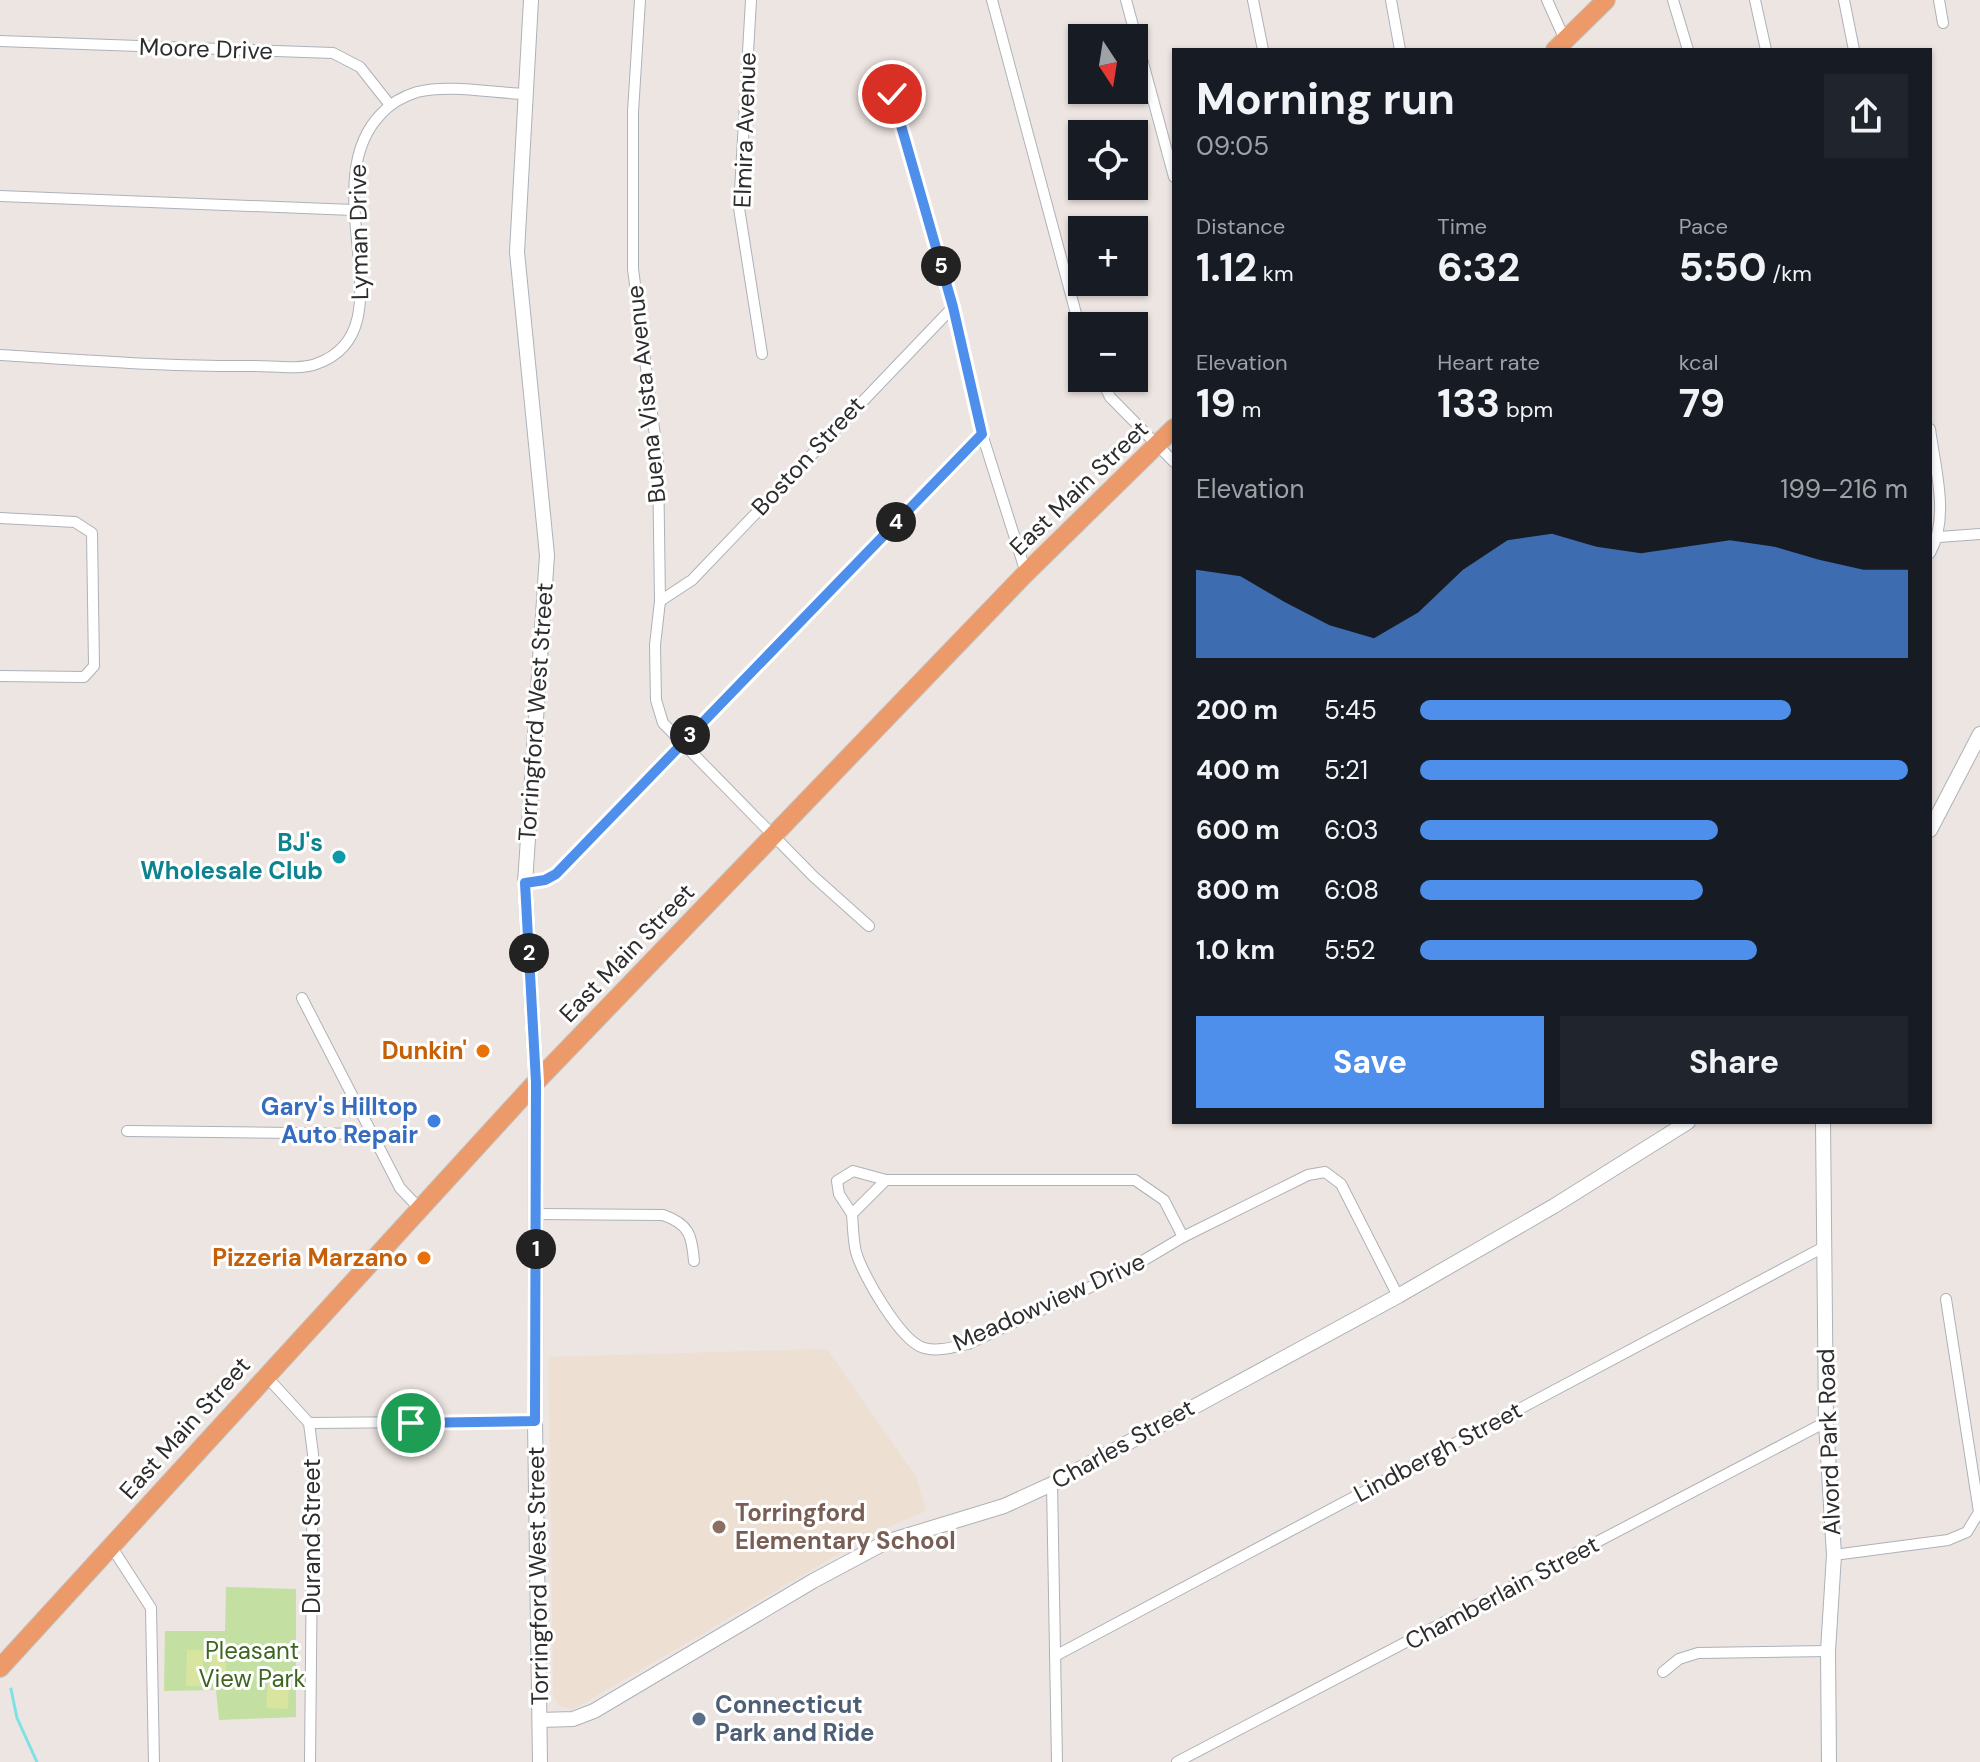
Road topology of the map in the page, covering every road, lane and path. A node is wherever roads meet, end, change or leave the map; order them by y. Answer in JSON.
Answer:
{"nodes":[{"id":1,"x":531,"y":0,"type":"edge"},
{"id":2,"x":640,"y":0,"type":"edge"},
{"id":3,"x":751,"y":0,"type":"edge"},
{"id":4,"x":992,"y":0,"type":"edge"},
{"id":5,"x":1126,"y":0,"type":"edge"},
{"id":6,"x":1253,"y":0,"type":"edge"},
{"id":7,"x":1391,"y":0,"type":"edge"},
{"id":8,"x":1547,"y":0,"type":"edge"},
{"id":9,"x":1606,"y":0,"type":"edge"},
{"id":10,"x":1673,"y":0,"type":"edge"},
{"id":11,"x":1755,"y":0,"type":"edge"},
{"id":12,"x":1844,"y":0,"type":"edge"},
{"id":13,"x":1939,"y":0,"type":"edge"},
{"id":14,"x":1943,"y":23,"type":"dead end"},
{"id":15,"x":0,"y":41,"type":"edge"},
{"id":16,"x":1560,"y":45,"type":"edge"},
{"id":17,"x":1263,"y":48,"type":"edge"},
{"id":18,"x":1400,"y":48,"type":"edge"},
{"id":19,"x":1687,"y":48,"type":"edge"},
{"id":20,"x":1766,"y":48,"type":"edge"},
{"id":21,"x":1854,"y":48,"type":"edge"},
{"id":22,"x":526,"y":94,"type":"junction"},
{"id":23,"x":892,"y":94,"type":"dead end"},
{"id":24,"x":390,"y":105,"type":"junction"},
{"id":25,"x":1172,"y":170,"type":"edge"},
{"id":26,"x":0,"y":196,"type":"edge"},
{"id":27,"x":353,"y":210,"type":"junction"},
{"id":28,"x":953,"y":307,"type":"junction"},
{"id":29,"x":1076,"y":312,"type":"edge"},
{"id":30,"x":762,"y":354,"type":"dead end"},
{"id":31,"x":0,"y":355,"type":"edge"},
{"id":32,"x":1108,"y":392,"type":"edge"},
{"id":33,"x":1172,"y":430,"type":"edge"},
{"id":34,"x":982,"y":434,"type":"junction"},
{"id":35,"x":1932,"y":445,"type":"edge"},
{"id":36,"x":1157,"y":446,"type":"junction"},
{"id":37,"x":1172,"y":460,"type":"edge"},
{"id":38,"x":0,"y":518,"type":"edge"},
{"id":39,"x":1980,"y":534,"type":"edge"},
{"id":40,"x":1939,"y":537,"type":"junction"},
{"id":41,"x":1932,"y":549,"type":"edge"},
{"id":42,"x":1026,"y":573,"type":"junction"},
{"id":43,"x":660,"y":601,"type":"junction"},
{"id":44,"x":0,"y":676,"type":"edge"},
{"id":45,"x":1980,"y":734,"type":"edge"},
{"id":46,"x":683,"y":741,"type":"junction"},
{"id":47,"x":1932,"y":826,"type":"edge"},
{"id":48,"x":774,"y":837,"type":"junction"},
{"id":49,"x":525,"y":883,"type":"junction"},
{"id":50,"x":869,"y":926,"type":"dead end"},
{"id":51,"x":302,"y":998,"type":"dead end"},
{"id":52,"x":536,"y":1082,"type":"junction"},
{"id":53,"x":1685,"y":1124,"type":"edge"},
{"id":54,"x":1823,"y":1124,"type":"edge"},
{"id":55,"x":127,"y":1131,"type":"dead end"},
{"id":56,"x":371,"y":1134,"type":"junction"},
{"id":57,"x":886,"y":1180,"type":"junction"},
{"id":58,"x":420,"y":1209,"type":"junction"},
{"id":59,"x":537,"y":1214,"type":"junction"},
{"id":60,"x":852,"y":1214,"type":"junction"},
{"id":61,"x":1183,"y":1237,"type":"junction"},
{"id":62,"x":1822,"y":1248,"type":"junction"},
{"id":63,"x":694,"y":1261,"type":"dead end"},
{"id":64,"x":1398,"y":1296,"type":"junction"},
{"id":65,"x":1946,"y":1299,"type":"dead end"},
{"id":66,"x":266,"y":1376,"type":"junction"},
{"id":67,"x":535,"y":1421,"type":"junction"},
{"id":68,"x":1826,"y":1422,"type":"junction"},
{"id":69,"x":309,"y":1423,"type":"junction"},
{"id":70,"x":1052,"y":1484,"type":"junction"},
{"id":71,"x":111,"y":1546,"type":"junction"},
{"id":72,"x":1834,"y":1555,"type":"junction"},
{"id":73,"x":1828,"y":1651,"type":"junction"},
{"id":74,"x":1055,"y":1656,"type":"junction"},
{"id":75,"x":0,"y":1668,"type":"edge"},
{"id":76,"x":1663,"y":1672,"type":"dead end"},
{"id":77,"x":540,"y":1720,"type":"junction"},
{"id":78,"x":154,"y":1762,"type":"edge"},
{"id":79,"x":310,"y":1762,"type":"edge"},
{"id":80,"x":540,"y":1762,"type":"edge"},
{"id":81,"x":1057,"y":1762,"type":"edge"},
{"id":82,"x":1177,"y":1762,"type":"edge"},
{"id":83,"x":1829,"y":1762,"type":"edge"}],
"edges":[{"from":1,"to":22,"type":"street","name":"Torringford West Street"},
{"from":2,"to":43,"type":"street","name":"Buena Vista Avenue"},
{"from":3,"to":30,"type":"street","name":"Elmira Avenue"},
{"from":4,"to":29,"type":"street"},
{"from":5,"to":25,"type":"street"},
{"from":6,"to":17,"type":"street"},
{"from":7,"to":18,"type":"street"},
{"from":8,"to":16,"type":"street"},
{"from":9,"to":16,"type":"highway"},
{"from":10,"to":19,"type":"street"},
{"from":11,"to":20,"type":"street"},
{"from":12,"to":21,"type":"street"},
{"from":13,"to":14,"type":"street"},
{"from":15,"to":24,"type":"street","name":"Moore Drive"},
{"from":22,"to":24,"type":"street"},
{"from":22,"to":49,"type":"street","name":"Torringford West Street"},
{"from":23,"to":28,"type":"street"},
{"from":24,"to":27,"type":"street","name":"Lyman Drive"},
{"from":26,"to":27,"type":"street"},
{"from":27,"to":31,"type":"street","name":"Lyman Drive"},
{"from":28,"to":34,"type":"street"},
{"from":28,"to":43,"type":"street","name":"Boston Street"},
{"from":32,"to":36,"type":"street"},
{"from":33,"to":36,"type":"highway","name":"East Main Street"},
{"from":34,"to":42,"type":"street"},
{"from":34,"to":46,"type":"street"},
{"from":35,"to":40,"type":"street"},
{"from":36,"to":37,"type":"street"},
{"from":36,"to":42,"type":"highway","name":"East Main Street"},
{"from":38,"to":44,"type":"street"},
{"from":39,"to":40,"type":"street"},
{"from":40,"to":41,"type":"street"},
{"from":42,"to":48,"type":"highway","name":"East Main Street"},
{"from":43,"to":46,"type":"street","name":"Buena Vista Avenue"},
{"from":45,"to":47,"type":"street"},
{"from":46,"to":48,"type":"street","name":"Buena Vista Avenue"},
{"from":46,"to":49,"type":"street"},
{"from":48,"to":50,"type":"street","name":"Buena Vista Avenue"},
{"from":48,"to":52,"type":"highway","name":"East Main Street"},
{"from":49,"to":52,"type":"street","name":"Torringford West Street"},
{"from":51,"to":56,"type":"street"},
{"from":52,"to":58,"type":"highway","name":"East Main Street"},
{"from":52,"to":59,"type":"street","name":"Torringford West Street"},
{"from":53,"to":64,"type":"street","name":"Charles Street"},
{"from":54,"to":62,"type":"street","name":"Alvord Park Road"},
{"from":55,"to":56,"type":"street"},
{"from":56,"to":58,"type":"street"},
{"from":57,"to":60,"type":"street"},
{"from":57,"to":60,"type":"street","name":"Meadowview Drive"},
{"from":57,"to":61,"type":"street","name":"Meadowview Drive"},
{"from":58,"to":66,"type":"highway","name":"East Main Street"},
{"from":59,"to":63,"type":"street"},
{"from":59,"to":67,"type":"street","name":"Torringford West Street"},
{"from":60,"to":61,"type":"street","name":"Meadowview Drive"},
{"from":61,"to":64,"type":"street","name":"Meadowview Drive"},
{"from":62,"to":68,"type":"street","name":"Alvord Park Road"},
{"from":62,"to":74,"type":"street","name":"Lindbergh Street"},
{"from":64,"to":70,"type":"street","name":"Charles Street"},
{"from":65,"to":72,"type":"street"},
{"from":66,"to":69,"type":"street","name":"Durand Street"},
{"from":66,"to":71,"type":"highway","name":"East Main Street"},
{"from":67,"to":69,"type":"street"},
{"from":67,"to":77,"type":"street","name":"Torringford West Street"},
{"from":68,"to":72,"type":"street","name":"Alvord Park Road"},
{"from":68,"to":82,"type":"street","name":"Chamberlain Street"},
{"from":69,"to":79,"type":"street","name":"Durand Street"},
{"from":70,"to":74,"type":"street"},
{"from":70,"to":77,"type":"street","name":"Charles Street"},
{"from":71,"to":75,"type":"highway","name":"East Main Street"},
{"from":71,"to":78,"type":"street"},
{"from":72,"to":73,"type":"street","name":"Alvord Park Road"},
{"from":73,"to":76,"type":"street"},
{"from":73,"to":83,"type":"street","name":"Alvord Park Road"},
{"from":74,"to":81,"type":"street"},
{"from":77,"to":80,"type":"street","name":"Torringford West Street"}]}
